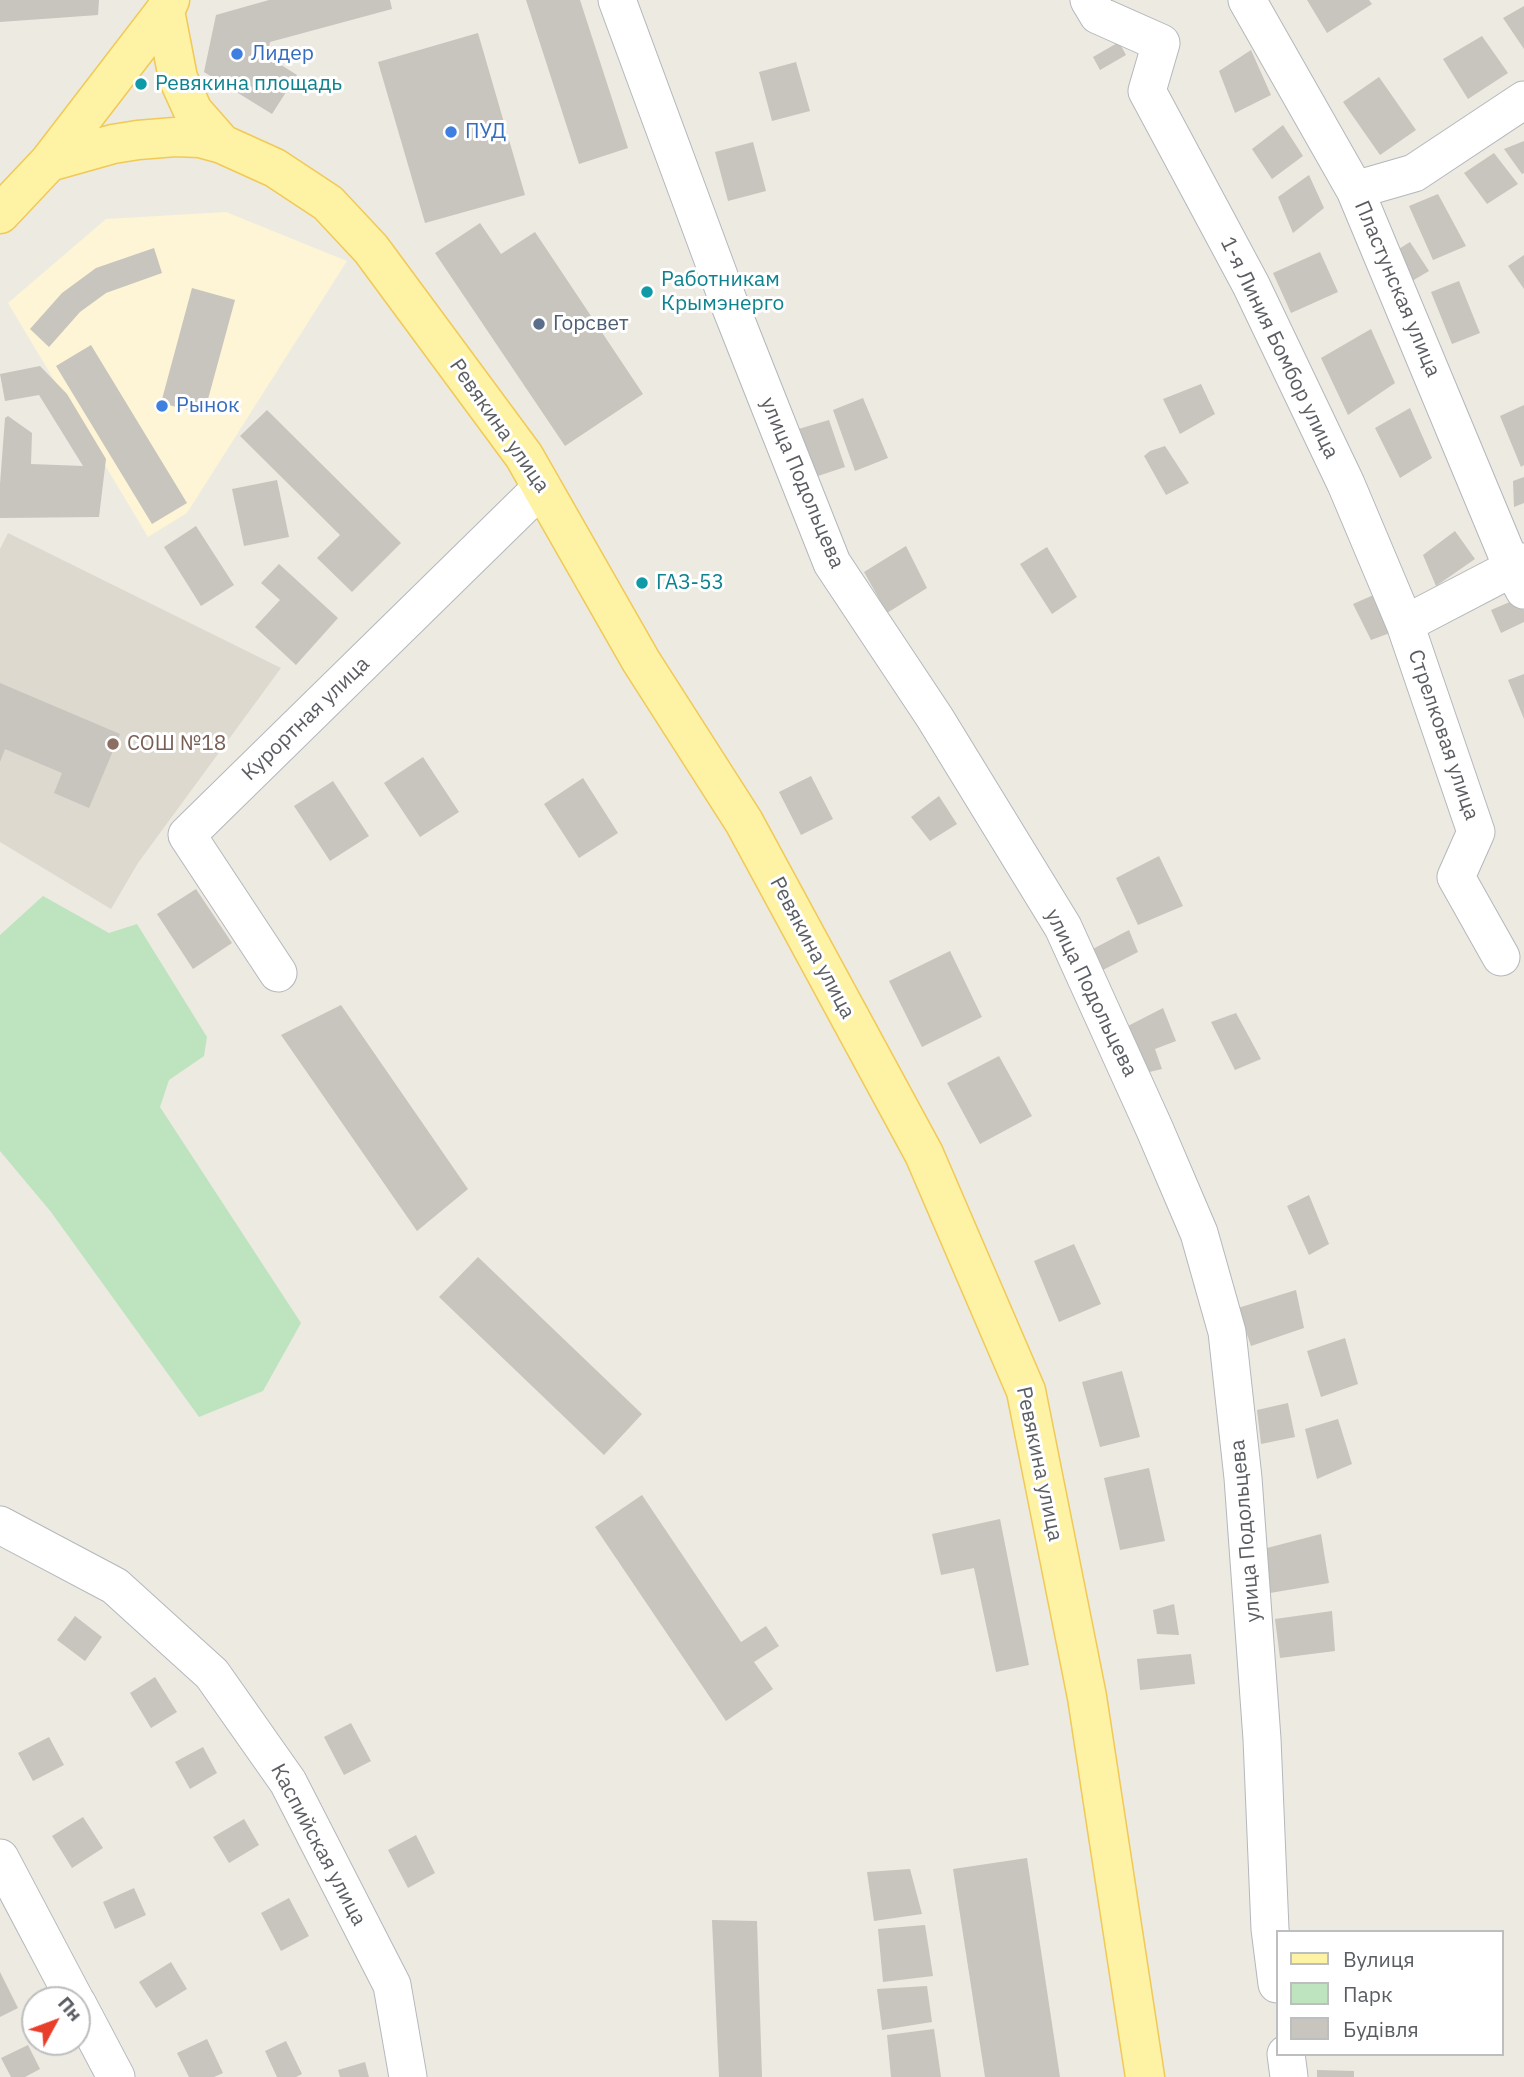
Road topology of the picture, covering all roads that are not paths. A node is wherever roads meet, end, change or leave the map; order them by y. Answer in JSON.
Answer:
{"nodes":[{"id":1,"x":617,"y":0,"type":"edge"},
{"id":2,"x":1089,"y":0,"type":"edge"},
{"id":3,"x":1247,"y":0,"type":"edge"},
{"id":4,"x":168,"y":6,"type":"edge"},
{"id":5,"x":1524,"y":100,"type":"edge"},
{"id":6,"x":222,"y":144,"type":"junction"},
{"id":7,"x":49,"y":162,"type":"junction"},
{"id":8,"x":1355,"y":190,"type":"junction"},
{"id":9,"x":0,"y":214,"type":"edge"},
{"id":10,"x":542,"y":487,"type":"junction"},
{"id":11,"x":1520,"y":573,"type":"edge"},
{"id":12,"x":1405,"y":624,"type":"junction"},
{"id":13,"x":1501,"y":957,"type":"dead end"},
{"id":14,"x":278,"y":973,"type":"dead end"},
{"id":15,"x":0,"y":1525,"type":"edge"},
{"id":16,"x":0,"y":1858,"type":"edge"},
{"id":17,"x":1276,"y":1976,"type":"edge"},
{"id":18,"x":68,"y":1986,"type":"edge"},
{"id":19,"x":91,"y":2030,"type":"edge"},
{"id":20,"x":1286,"y":2056,"type":"edge"},
{"id":21,"x":116,"y":2077,"type":"edge"},
{"id":22,"x":408,"y":2077,"type":"edge"},
{"id":23,"x":1145,"y":2077,"type":"edge"},
{"id":24,"x":1289,"y":2077,"type":"edge"}],
"edges":[{"from":1,"to":17,"type":"street","name":"улица Подольцева"},
{"from":2,"to":12,"type":"street","name":"1-я Линия Бомбор улица"},
{"from":3,"to":8,"type":"street","name":"Пластунская улица"},
{"from":4,"to":6,"type":"main road"},
{"from":4,"to":7,"type":"main road"},
{"from":5,"to":8,"type":"street"},
{"from":6,"to":7,"type":"main road","name":"Ревякина улица"},
{"from":6,"to":10,"type":"main road","name":"Ревякина улица"},
{"from":7,"to":9,"type":"main road"},
{"from":8,"to":11,"type":"street","name":"Пластунская улица"},
{"from":10,"to":14,"type":"street","name":"Курортная улица"},
{"from":10,"to":23,"type":"main road","name":"Ревякина улица"},
{"from":11,"to":12,"type":"street"},
{"from":12,"to":13,"type":"street","name":"Стрелковая улица"},
{"from":15,"to":22,"type":"street","name":"Каспийская улица"},
{"from":16,"to":18,"type":"street"},
{"from":19,"to":21,"type":"street"},
{"from":20,"to":24,"type":"street"}]}
